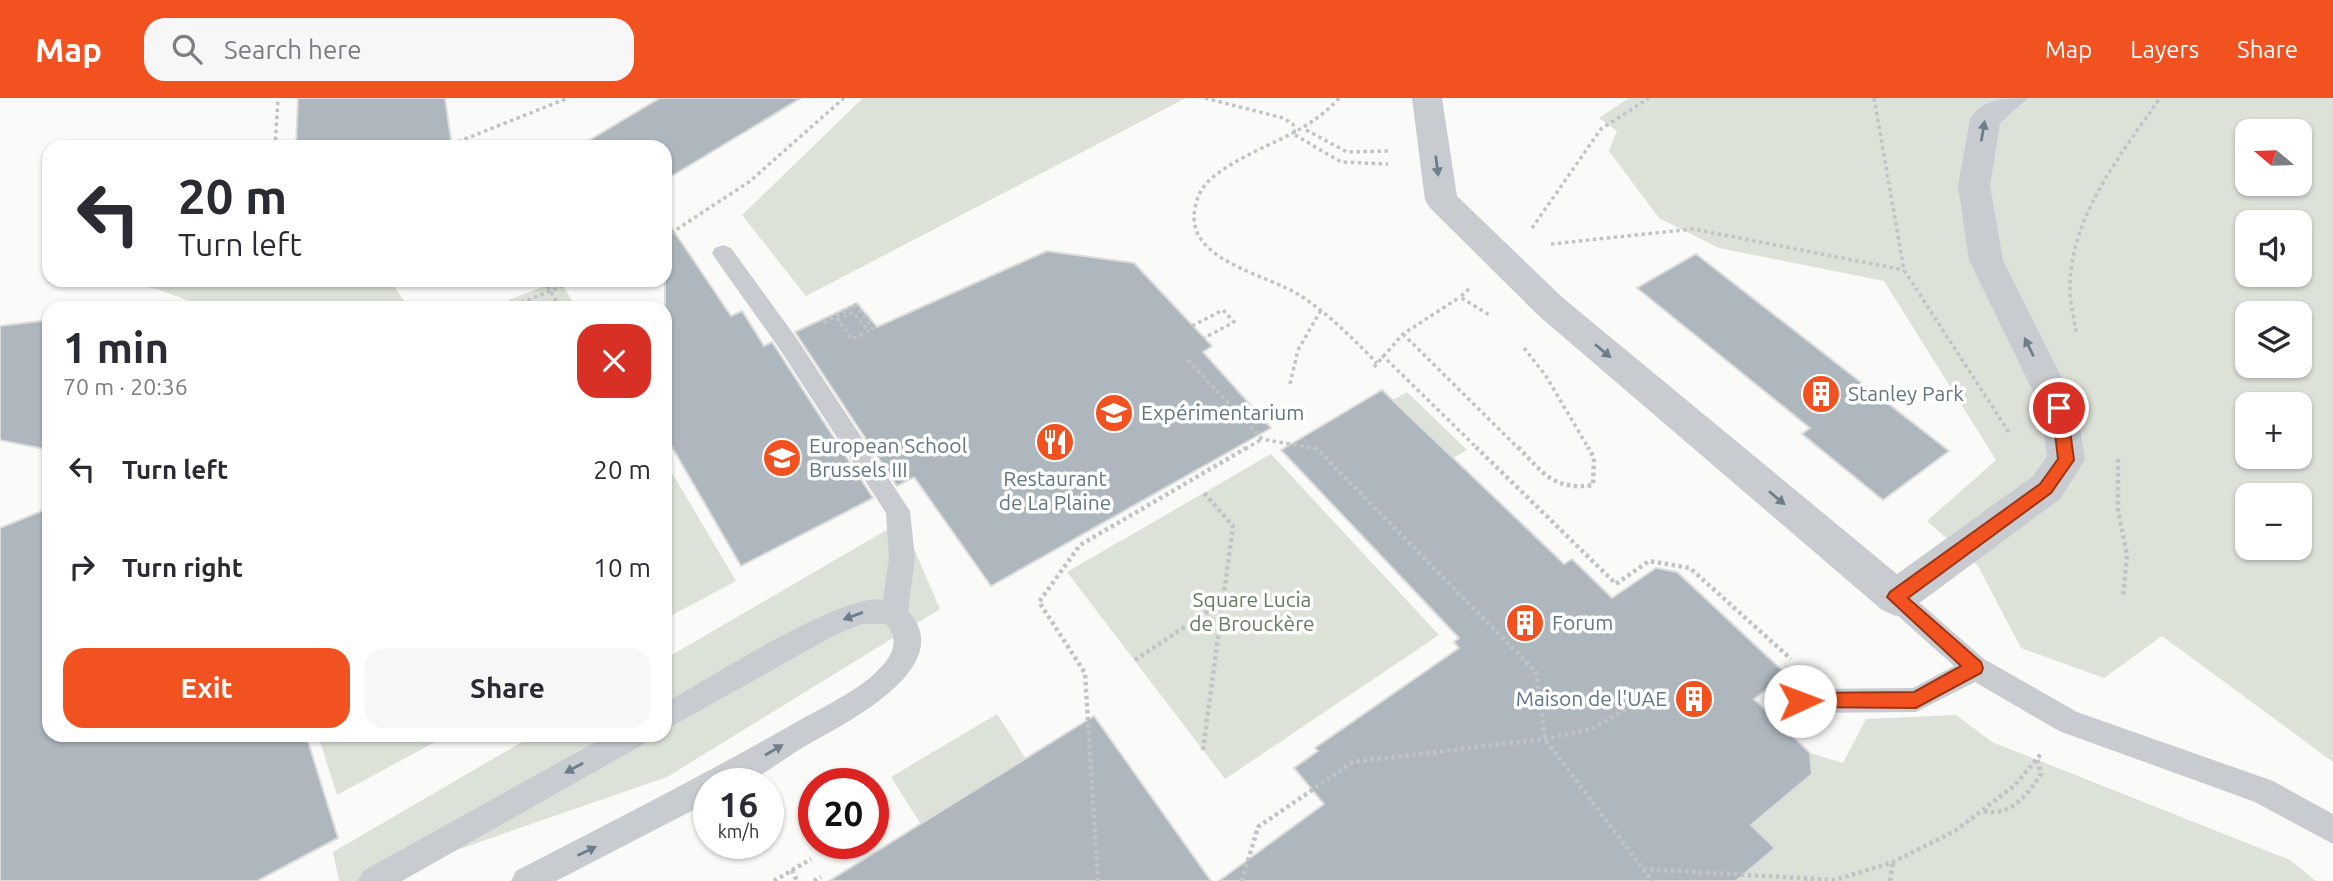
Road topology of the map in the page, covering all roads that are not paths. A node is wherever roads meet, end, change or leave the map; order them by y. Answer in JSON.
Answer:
{"nodes":[{"id":1,"x":1427,"y":98,"type":"edge"},
{"id":2,"x":2013,"y":98,"type":"edge"},
{"id":3,"x":723,"y":253,"type":"dead end"},
{"id":4,"x":1896,"y":597,"type":"junction"},
{"id":5,"x":894,"y":614,"type":"junction"},
{"id":6,"x":1975,"y":668,"type":"junction"},
{"id":7,"x":1800,"y":701,"type":"dead end"},
{"id":8,"x":672,"y":713,"type":"edge"},
{"id":9,"x":621,"y":742,"type":"edge"},
{"id":10,"x":742,"y":768,"type":"edge"},
{"id":11,"x":693,"y":796,"type":"edge"},
{"id":12,"x":2333,"y":830,"type":"edge"},
{"id":13,"x":373,"y":881,"type":"edge"},
{"id":14,"x":526,"y":881,"type":"edge"}],
"edges":[{"from":1,"to":4,"type":"street","one_way":true},
{"from":4,"to":2,"type":"street","one_way":true},
{"from":3,"to":5,"type":"lane"},
{"from":4,"to":6,"type":"lane"},
{"from":5,"to":8,"type":"lane","one_way":true},
{"from":10,"to":5,"type":"lane","one_way":true},
{"from":6,"to":7,"type":"lane"},
{"from":6,"to":12,"type":"lane"},
{"from":9,"to":13,"type":"lane","one_way":true},
{"from":14,"to":11,"type":"lane","one_way":true}]}
